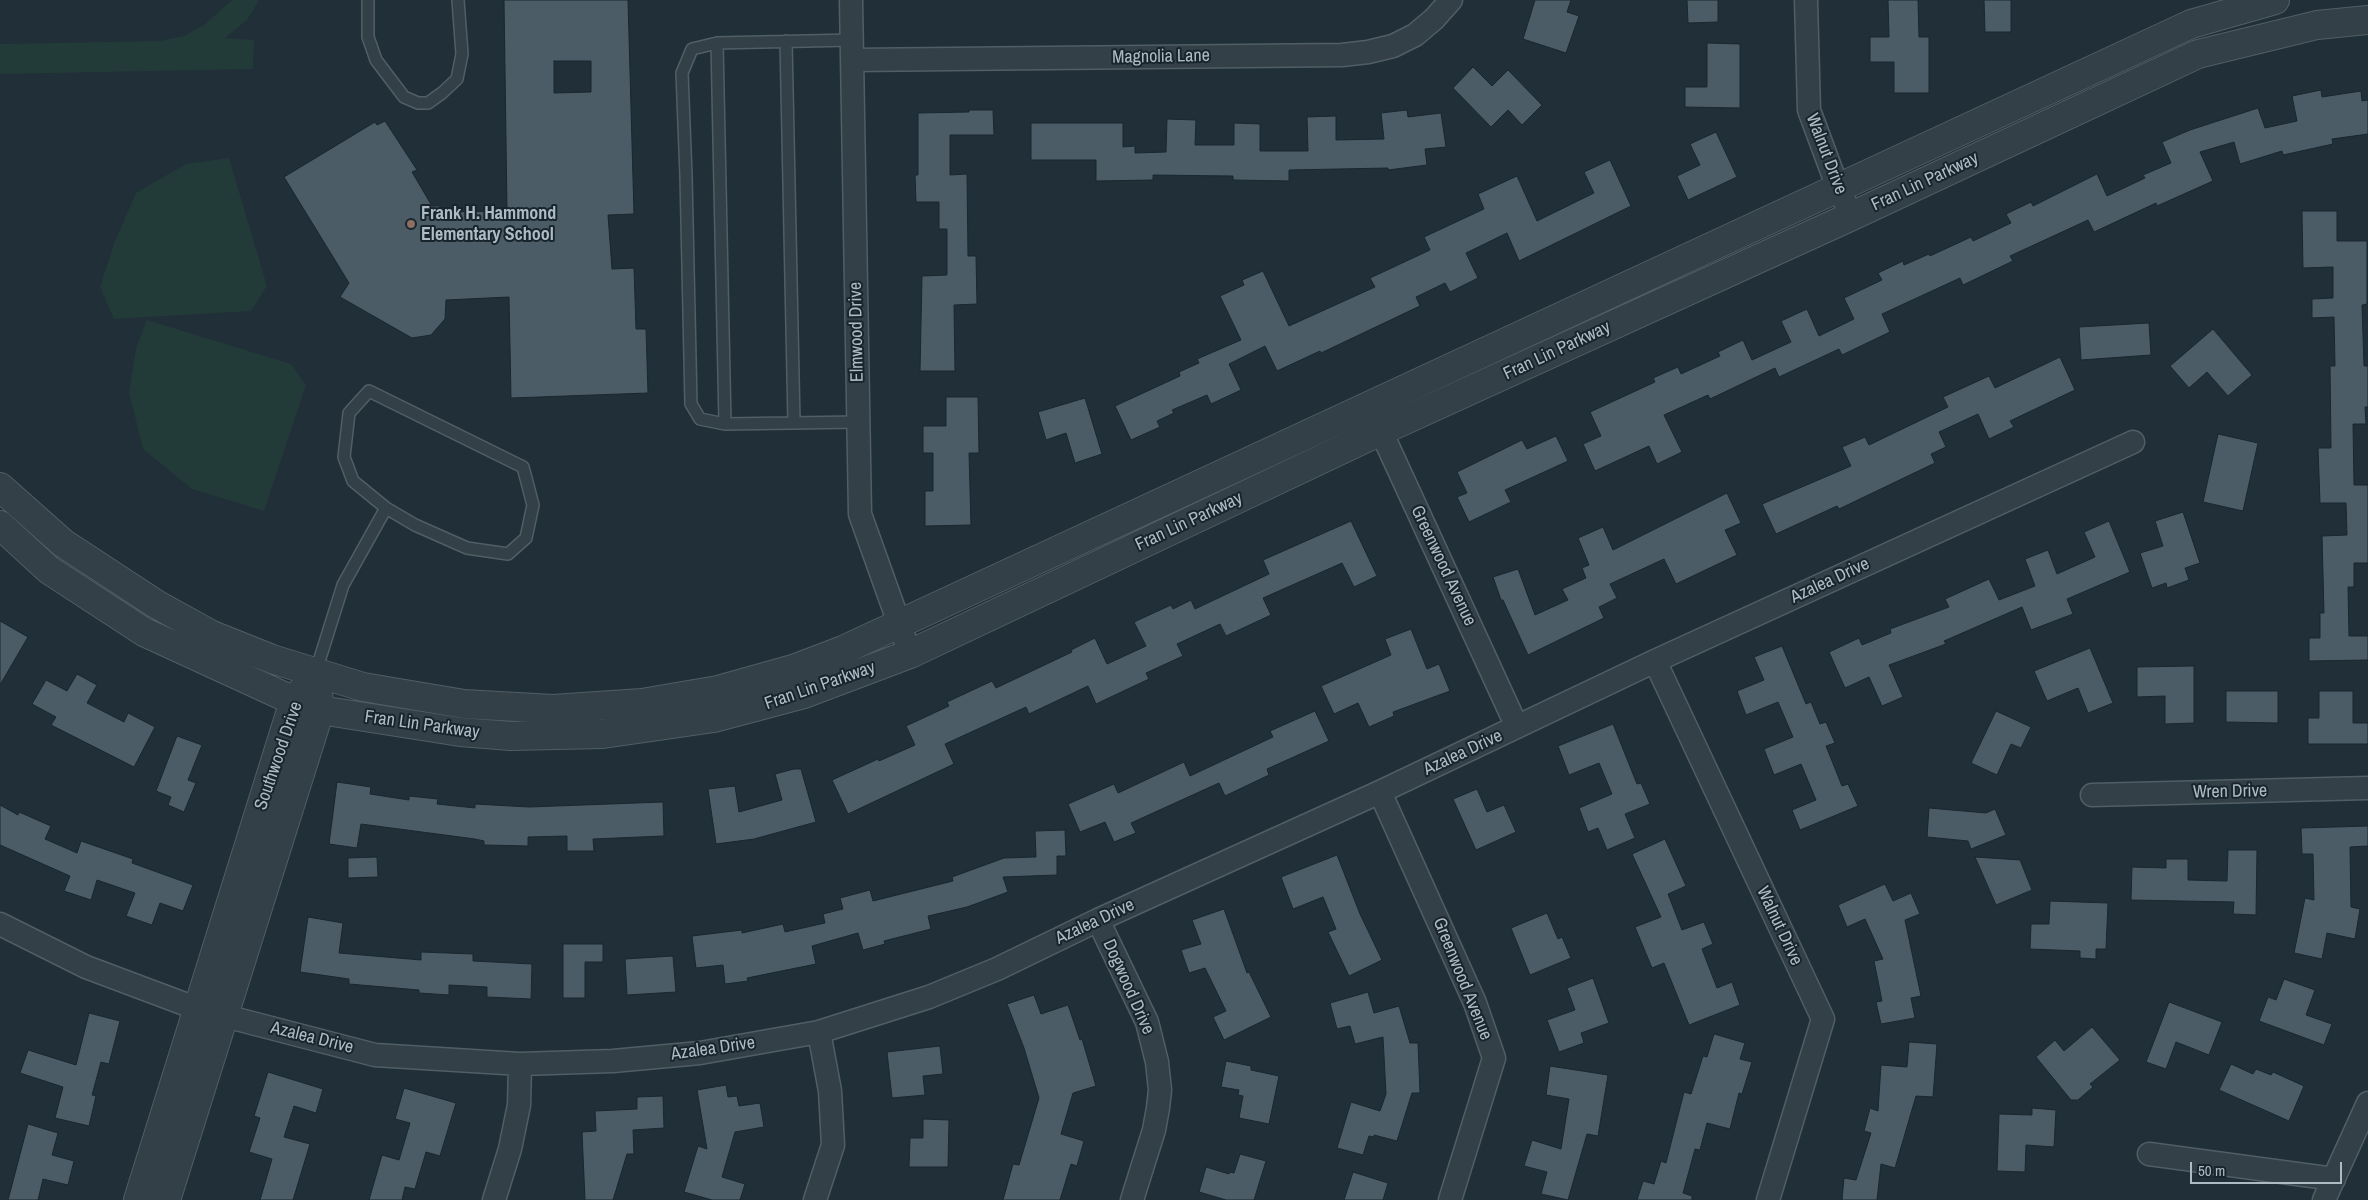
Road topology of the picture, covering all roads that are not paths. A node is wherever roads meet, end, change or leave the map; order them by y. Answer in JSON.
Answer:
{"nodes":[{"id":1,"x":368,"y":0,"type":"edge"},
{"id":2,"x":458,"y":0,"type":"edge"},
{"id":3,"x":851,"y":0,"type":"edge"},
{"id":4,"x":1451,"y":0,"type":"edge"},
{"id":5,"x":1806,"y":0,"type":"edge"},
{"id":6,"x":2275,"y":0,"type":"edge"},
{"id":7,"x":2368,"y":20,"type":"edge"},
{"id":8,"x":786,"y":41,"type":"junction"},
{"id":9,"x":717,"y":43,"type":"junction"},
{"id":10,"x":853,"y":50,"type":"junction"},
{"id":11,"x":1838,"y":188,"type":"junction"},
{"id":12,"x":1852,"y":216,"type":"junction"},
{"id":13,"x":1369,"y":406,"type":"junction"},
{"id":14,"x":858,"y":422,"type":"junction"},
{"id":15,"x":794,"y":423,"type":"junction"},
{"id":16,"x":725,"y":424,"type":"junction"},
{"id":17,"x":1380,"y":431,"type":"junction"},
{"id":18,"x":2133,"y":442,"type":"dead end"},
{"id":19,"x":0,"y":487,"type":"edge"},
{"id":20,"x":386,"y":508,"type":"junction"},
{"id":21,"x":0,"y":525,"type":"edge"},
{"id":22,"x":899,"y":624,"type":"junction"},
{"id":23,"x":910,"y":654,"type":"junction"},
{"id":24,"x":1655,"y":661,"type":"junction"},
{"id":25,"x":316,"y":671,"type":"junction"},
{"id":26,"x":294,"y":701,"type":"junction"},
{"id":27,"x":320,"y":710,"type":"junction"},
{"id":28,"x":1517,"y":727,"type":"junction"},
{"id":29,"x":2368,"y":788,"type":"edge"},
{"id":30,"x":1380,"y":792,"type":"junction"},
{"id":31,"x":2092,"y":795,"type":"dead end"},
{"id":32,"x":1098,"y":920,"type":"junction"},
{"id":33,"x":0,"y":924,"type":"edge"},
{"id":34,"x":198,"y":1009,"type":"junction"},
{"id":35,"x":224,"y":1015,"type":"junction"},
{"id":36,"x":819,"y":1032,"type":"junction"},
{"id":37,"x":520,"y":1064,"type":"junction"},
{"id":38,"x":2368,"y":1104,"type":"edge"},
{"id":39,"x":2148,"y":1154,"type":"dead end"},
{"id":40,"x":2334,"y":1179,"type":"junction"},
{"id":41,"x":138,"y":1200,"type":"edge"},
{"id":42,"x":166,"y":1200,"type":"edge"},
{"id":43,"x":494,"y":1200,"type":"edge"},
{"id":44,"x":816,"y":1200,"type":"edge"},
{"id":45,"x":1132,"y":1200,"type":"edge"},
{"id":46,"x":1450,"y":1200,"type":"edge"},
{"id":47,"x":1768,"y":1200,"type":"edge"},
{"id":48,"x":2324,"y":1200,"type":"edge"}],
"edges":[{"from":1,"to":2,"type":"lane"},
{"from":3,"to":10,"type":"street","name":"Elmwood Drive"},
{"from":4,"to":10,"type":"street","name":"Magnolia Lane"},
{"from":5,"to":11,"type":"street","name":"Walnut Drive"},
{"from":6,"to":11,"type":"street","name":"Fran Lin Parkway"},
{"from":7,"to":12,"type":"street","name":"Fran Lin Parkway"},
{"from":8,"to":9,"type":"lane"},
{"from":8,"to":10,"type":"lane"},
{"from":8,"to":15,"type":"lane"},
{"from":9,"to":16,"type":"lane"},
{"from":9,"to":16,"type":"lane"},
{"from":10,"to":14,"type":"street","name":"Elmwood Drive"},
{"from":11,"to":12,"type":"street","name":"Walnut Drive"},
{"from":11,"to":13,"type":"street","name":"Fran Lin Parkway"},
{"from":12,"to":17,"type":"street","name":"Fran Lin Parkway"},
{"from":13,"to":17,"type":"street","name":"Greenwood Avenue"},
{"from":13,"to":22,"type":"street","name":"Fran Lin Parkway"},
{"from":14,"to":15,"type":"lane"},
{"from":14,"to":22,"type":"street","name":"Elmwood Drive"},
{"from":15,"to":16,"type":"lane"},
{"from":17,"to":23,"type":"street","name":"Fran Lin Parkway"},
{"from":17,"to":28,"type":"street","name":"Greenwood Avenue"},
{"from":18,"to":24,"type":"street","name":"Azalea Drive"},
{"from":19,"to":25,"type":"street","name":"Fran Lin Parkway"},
{"from":20,"to":20,"type":"lane"},
{"from":20,"to":25,"type":"lane"},
{"from":21,"to":26,"type":"street","name":"Fran Lin Parkway"},
{"from":22,"to":23,"type":"street","name":"Elmwood Drive"},
{"from":22,"to":25,"type":"street","name":"Fran Lin Parkway"},
{"from":23,"to":27,"type":"street","name":"Fran Lin Parkway"},
{"from":24,"to":28,"type":"street","name":"Azalea Drive"},
{"from":24,"to":47,"type":"street","name":"Walnut Drive"},
{"from":25,"to":26,"type":"street","name":"Southwood Drive"},
{"from":25,"to":27,"type":"street","name":"Southwood Drive"},
{"from":26,"to":27,"type":"street","name":"Fran Lin Parkway"},
{"from":26,"to":34,"type":"street","name":"Southwood Drive"},
{"from":27,"to":35,"type":"street","name":"Southwood Drive"},
{"from":28,"to":30,"type":"street","name":"Azalea Drive"},
{"from":29,"to":31,"type":"street","name":"Wren Drive"},
{"from":30,"to":32,"type":"street","name":"Azalea Drive"},
{"from":30,"to":46,"type":"street","name":"Greenwood Avenue"},
{"from":32,"to":36,"type":"street","name":"Azalea Drive"},
{"from":32,"to":45,"type":"street","name":"Dogwood Drive"},
{"from":33,"to":34,"type":"street","name":"Azalea Drive"},
{"from":34,"to":35,"type":"street","name":"Azalea Drive"},
{"from":34,"to":41,"type":"street","name":"Southwood Drive"},
{"from":35,"to":37,"type":"street","name":"Azalea Drive"},
{"from":35,"to":42,"type":"street","name":"Southwood Drive"},
{"from":36,"to":37,"type":"street","name":"Azalea Drive"},
{"from":36,"to":44,"type":"street"},
{"from":37,"to":43,"type":"street"},
{"from":38,"to":40,"type":"street"},
{"from":39,"to":40,"type":"street"},
{"from":40,"to":48,"type":"street"}]}
